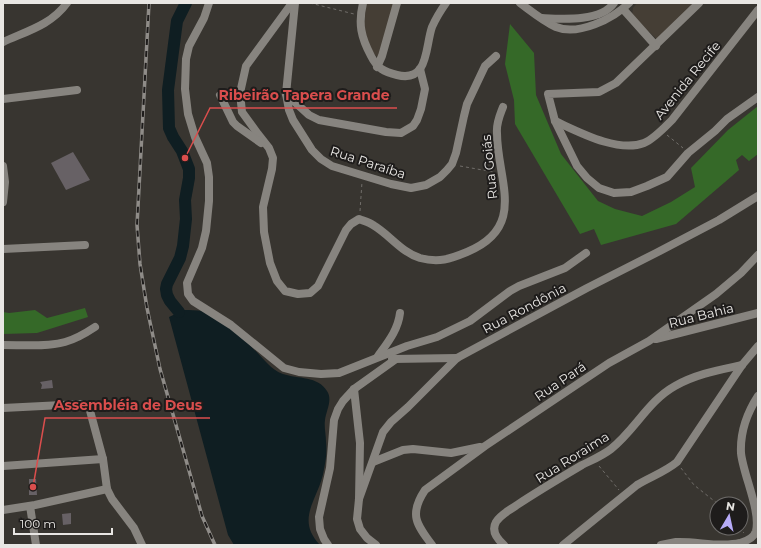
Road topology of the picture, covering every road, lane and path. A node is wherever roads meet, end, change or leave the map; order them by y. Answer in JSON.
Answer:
{"nodes":[{"id":1,"x":66,"y":3,"type":"edge"},
{"id":2,"x":209,"y":3,"type":"edge"},
{"id":3,"x":293,"y":3,"type":"edge"},
{"id":4,"x":310,"y":3,"type":"edge"},
{"id":5,"x":364,"y":3,"type":"edge"},
{"id":6,"x":397,"y":3,"type":"edge"},
{"id":7,"x":446,"y":3,"type":"edge"},
{"id":8,"x":520,"y":3,"type":"edge"},
{"id":9,"x":614,"y":3,"type":"edge"},
{"id":10,"x":699,"y":3,"type":"edge"},
{"id":11,"x":626,"y":6,"type":"edge"},
{"id":12,"x":758,"y":10,"type":"edge"},
{"id":13,"x":360,"y":15,"type":"junction"},
{"id":14,"x":541,"y":18,"type":"junction"},
{"id":15,"x":3,"y":42,"type":"edge"},
{"id":16,"x":656,"y":46,"type":"junction"},
{"id":17,"x":496,"y":56,"type":"dead end"},
{"id":18,"x":377,"y":66,"type":"junction"},
{"id":19,"x":420,"y":70,"type":"junction"},
{"id":20,"x":77,"y":90,"type":"dead end"},
{"id":21,"x":286,"y":94,"type":"junction"},
{"id":22,"x":220,"y":95,"type":"dead end"},
{"id":23,"x":758,"y":97,"type":"edge"},
{"id":24,"x":3,"y":99,"type":"edge"},
{"id":25,"x":503,"y":107,"type":"dead end"},
{"id":26,"x":556,"y":121,"type":"junction"},
{"id":27,"x":662,"y":130,"type":"junction"},
{"id":28,"x":269,"y":148,"type":"junction"},
{"id":29,"x":688,"y":153,"type":"junction"},
{"id":30,"x":452,"y":164,"type":"junction"},
{"id":31,"x":3,"y":166,"type":"edge"},
{"id":32,"x":502,"y":173,"type":"junction"},
{"id":33,"x":362,"y":175,"type":"junction"},
{"id":34,"x":4,"y":182,"type":"edge"},
{"id":35,"x":758,"y":196,"type":"edge"},
{"id":36,"x":3,"y":202,"type":"edge"},
{"id":37,"x":359,"y":220,"type":"junction"},
{"id":38,"x":85,"y":245,"type":"dead end"},
{"id":39,"x":3,"y":249,"type":"edge"},
{"id":40,"x":586,"y":253,"type":"dead end"},
{"id":41,"x":758,"y":254,"type":"edge"},
{"id":42,"x":400,"y":313,"type":"dead end"},
{"id":43,"x":758,"y":313,"type":"edge"},
{"id":44,"x":95,"y":327,"type":"dead end"},
{"id":45,"x":649,"y":340,"type":"junction"},
{"id":46,"x":3,"y":345,"type":"edge"},
{"id":47,"x":758,"y":346,"type":"edge"},
{"id":48,"x":378,"y":357,"type":"junction"},
{"id":49,"x":457,"y":358,"type":"junction"},
{"id":50,"x":396,"y":359,"type":"junction"},
{"id":51,"x":742,"y":365,"type":"junction"},
{"id":52,"x":354,"y":389,"type":"junction"},
{"id":53,"x":758,"y":396,"type":"edge"},
{"id":54,"x":3,"y":408,"type":"edge"},
{"id":55,"x":485,"y":446,"type":"junction"},
{"id":56,"x":594,"y":459,"type":"junction"},
{"id":57,"x":103,"y":460,"type":"junction"},
{"id":58,"x":373,"y":462,"type":"junction"},
{"id":59,"x":677,"y":462,"type":"junction"},
{"id":60,"x":3,"y":466,"type":"edge"},
{"id":61,"x":107,"y":489,"type":"junction"},
{"id":62,"x":624,"y":496,"type":"junction"},
{"id":63,"x":709,"y":497,"type":"edge"},
{"id":64,"x":359,"y":499,"type":"junction"},
{"id":65,"x":30,"y":506,"type":"junction"},
{"id":66,"x":3,"y":510,"type":"edge"},
{"id":67,"x":36,"y":545,"type":"edge"},
{"id":68,"x":142,"y":545,"type":"edge"},
{"id":69,"x":328,"y":545,"type":"edge"},
{"id":70,"x":376,"y":545,"type":"edge"},
{"id":71,"x":432,"y":545,"type":"edge"},
{"id":72,"x":504,"y":545,"type":"edge"},
{"id":73,"x":562,"y":545,"type":"edge"},
{"id":74,"x":661,"y":545,"type":"edge"}],
"edges":[{"from":1,"to":15,"type":"street"},
{"from":2,"to":48,"type":"street"},
{"from":3,"to":21,"type":"street","name":"Rua Paraíba"},
{"from":3,"to":28,"type":"street"},
{"from":4,"to":13,"type":"path"},
{"from":5,"to":13,"type":"street"},
{"from":6,"to":18,"type":"street"},
{"from":7,"to":19,"type":"street"},
{"from":8,"to":14,"type":"street"},
{"from":9,"to":14,"type":"street"},
{"from":10,"to":16,"type":"street"},
{"from":11,"to":14,"type":"street"},
{"from":11,"to":16,"type":"street"},
{"from":12,"to":27,"type":"street","name":"Avenida Recife"},
{"from":13,"to":18,"type":"street"},
{"from":16,"to":26,"type":"street"},
{"from":17,"to":30,"type":"street","name":"Rua Paraíba"},
{"from":18,"to":19,"type":"street"},
{"from":19,"to":21,"type":"street"},
{"from":20,"to":24,"type":"street"},
{"from":21,"to":33,"type":"street","name":"Rua Paraíba"},
{"from":22,"to":28,"type":"street"},
{"from":23,"to":29,"type":"street"},
{"from":25,"to":32,"type":"street","name":"Rua Goiás"},
{"from":26,"to":27,"type":"street","name":"Avenida Recife"},
{"from":26,"to":29,"type":"street"},
{"from":27,"to":29,"type":"path"},
{"from":28,"to":37,"type":"street"},
{"from":30,"to":32,"type":"path"},
{"from":30,"to":33,"type":"street","name":"Rua Paraíba"},
{"from":31,"to":34,"type":"street"},
{"from":32,"to":37,"type":"street","name":"Rua Goiás"},
{"from":33,"to":37,"type":"path"},
{"from":34,"to":36,"type":"street"},
{"from":35,"to":49,"type":"street","name":"Rua Rondônia"},
{"from":38,"to":39,"type":"street"},
{"from":40,"to":48,"type":"street"},
{"from":41,"to":45,"type":"street","name":"Rua Pará"},
{"from":42,"to":48,"type":"street"},
{"from":43,"to":45,"type":"street","name":"Rua Bahia"},
{"from":44,"to":46,"type":"street"},
{"from":45,"to":55,"type":"street","name":"Rua Pará"},
{"from":47,"to":51,"type":"street"},
{"from":48,"to":50,"type":"street"},
{"from":49,"to":50,"type":"street"},
{"from":49,"to":58,"type":"street","name":"Rua Rondônia"},
{"from":50,"to":52,"type":"street"},
{"from":51,"to":56,"type":"street","name":"Rua Roraima"},
{"from":51,"to":59,"type":"street"},
{"from":52,"to":64,"type":"street","name":"Rua Rondônia"},
{"from":52,"to":69,"type":"street"},
{"from":53,"to":74,"type":"street"},
{"from":54,"to":57,"type":"street"},
{"from":55,"to":58,"type":"street"},
{"from":55,"to":71,"type":"street","name":"Rua Pará"},
{"from":56,"to":62,"type":"path"},
{"from":56,"to":72,"type":"street","name":"Rua Roraima"},
{"from":57,"to":60,"type":"street"},
{"from":57,"to":61,"type":"street"},
{"from":58,"to":64,"type":"street","name":"Rua Rondônia"},
{"from":59,"to":62,"type":"street"},
{"from":59,"to":63,"type":"path"},
{"from":61,"to":65,"type":"street"},
{"from":61,"to":68,"type":"street"},
{"from":62,"to":73,"type":"street"},
{"from":64,"to":70,"type":"street","name":"Rua Rondônia"},
{"from":65,"to":66,"type":"street"},
{"from":65,"to":67,"type":"street"}]}
